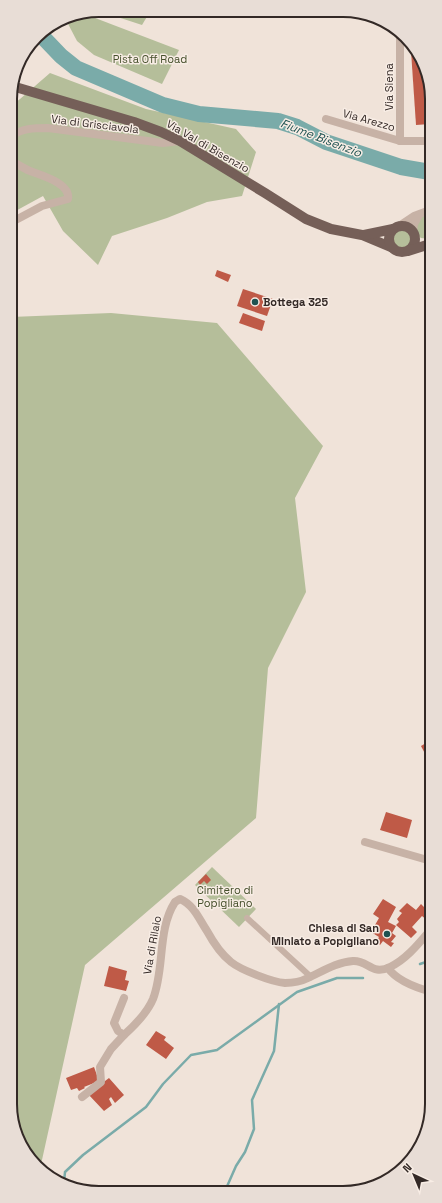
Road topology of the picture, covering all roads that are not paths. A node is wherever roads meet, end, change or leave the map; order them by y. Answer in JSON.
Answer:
{"nodes":[{"id":1,"x":402,"y":42,"type":"edge"},
{"id":2,"x":18,"y":88,"type":"edge"},
{"id":3,"x":326,"y":119,"type":"dead end"},
{"id":4,"x":17,"y":133,"type":"edge"},
{"id":5,"x":180,"y":141,"type":"junction"},
{"id":6,"x":400,"y":141,"type":"junction"},
{"id":7,"x":425,"y":141,"type":"edge"},
{"id":8,"x":17,"y":165,"type":"edge"},
{"id":9,"x":425,"y":212,"type":"edge"},
{"id":10,"x":421,"y":213,"type":"junction"},
{"id":11,"x":17,"y":219,"type":"edge"},
{"id":12,"x":396,"y":228,"type":"junction"},
{"id":13,"x":414,"y":234,"type":"junction"},
{"id":14,"x":362,"y":235,"type":"junction"},
{"id":15,"x":425,"y":240,"type":"edge"},
{"id":16,"x":425,"y":246,"type":"edge"},
{"id":17,"x":393,"y":248,"type":"junction"},
{"id":18,"x":408,"y":251,"type":"junction"},
{"id":19,"x":365,"y":842,"type":"dead end"},
{"id":20,"x":425,"y":859,"type":"edge"},
{"id":21,"x":247,"y":918,"type":"dead end"},
{"id":22,"x":425,"y":936,"type":"edge"},
{"id":23,"x":388,"y":968,"type":"junction"},
{"id":24,"x":311,"y":977,"type":"junction"},
{"id":25,"x":425,"y":990,"type":"edge"},
{"id":26,"x":124,"y":998,"type":"dead end"},
{"id":27,"x":124,"y":1035,"type":"junction"},
{"id":28,"x":82,"y":1097,"type":"dead end"}],
"edges":[{"from":1,"to":6,"type":"street","name":"Via Siena"},
{"from":2,"to":5,"type":"main road","name":"Via Val di Bisenzio"},
{"from":3,"to":6,"type":"street","name":"Via Arezzo"},
{"from":4,"to":5,"type":"street","name":"Via di Grisciavola"},
{"from":5,"to":14,"type":"main road","name":"Via Val di Bisenzio"},
{"from":6,"to":7,"type":"street","name":"Via Arezzo"},
{"from":8,"to":11,"type":"street"},
{"from":9,"to":10,"type":"street"},
{"from":10,"to":12,"type":"street"},
{"from":10,"to":13,"type":"street"},
{"from":12,"to":13,"type":"main road"},
{"from":12,"to":14,"type":"main road"},
{"from":12,"to":17,"type":"main road"},
{"from":13,"to":15,"type":"main road"},
{"from":13,"to":18,"type":"main road"},
{"from":14,"to":17,"type":"main road"},
{"from":16,"to":18,"type":"main road"},
{"from":17,"to":18,"type":"main road"},
{"from":19,"to":20,"type":"street"},
{"from":21,"to":24,"type":"street"},
{"from":22,"to":23,"type":"street"},
{"from":23,"to":24,"type":"street","name":"Via di Rilaio"},
{"from":23,"to":25,"type":"street"},
{"from":24,"to":27,"type":"street","name":"Via di Rilaio"},
{"from":26,"to":27,"type":"street"},
{"from":27,"to":28,"type":"street","name":"Via di Rilaio"}]}
